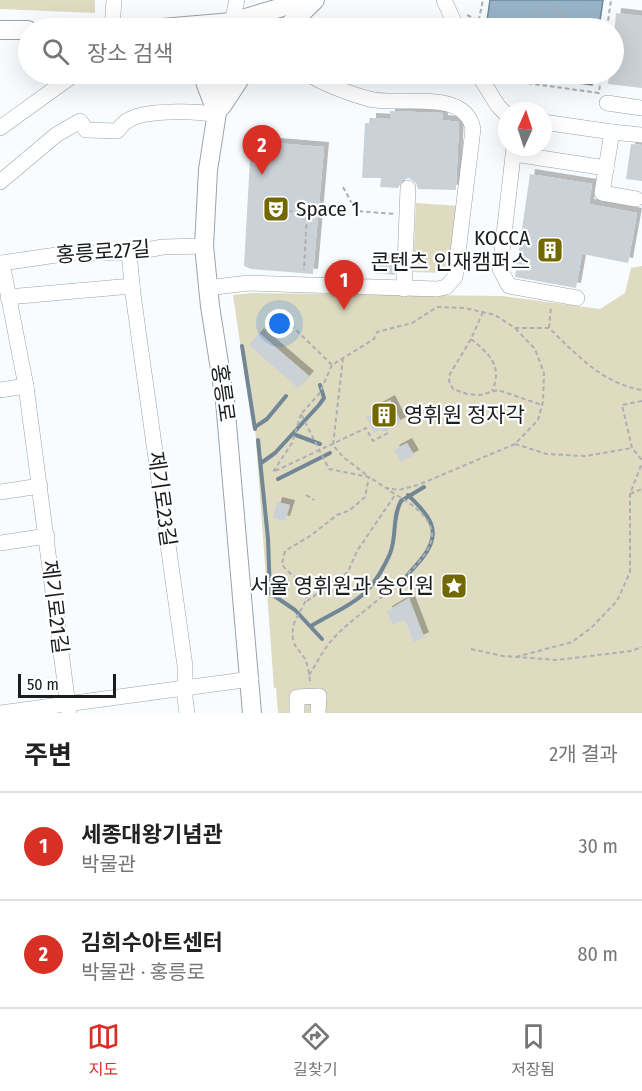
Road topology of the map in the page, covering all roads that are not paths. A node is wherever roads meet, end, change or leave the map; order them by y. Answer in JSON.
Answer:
{"nodes":[{"id":1,"x":114,"y":0,"type":"edge"},
{"id":2,"x":237,"y":0,"type":"edge"},
{"id":3,"x":306,"y":0,"type":"edge"},
{"id":4,"x":315,"y":0,"type":"edge"},
{"id":5,"x":444,"y":0,"type":"edge"},
{"id":6,"x":113,"y":18,"type":"edge"},
{"id":7,"x":233,"y":18,"type":"edge"},
{"id":8,"x":253,"y":18,"type":"edge"},
{"id":9,"x":296,"y":18,"type":"edge"},
{"id":10,"x":452,"y":18,"type":"edge"},
{"id":11,"x":0,"y":30,"type":"edge"},
{"id":12,"x":18,"y":30,"type":"edge"},
{"id":13,"x":61,"y":84,"type":"edge"},
{"id":14,"x":206,"y":84,"type":"edge"},
{"id":15,"x":222,"y":84,"type":"edge"},
{"id":16,"x":236,"y":84,"type":"edge"},
{"id":17,"x":330,"y":84,"type":"edge"},
{"id":18,"x":488,"y":84,"type":"edge"},
{"id":19,"x":607,"y":104,"type":"dead end"},
{"id":20,"x":498,"y":105,"type":"edge"},
{"id":21,"x":642,"y":108,"type":"edge"},
{"id":22,"x":217,"y":115,"type":"junction"},
{"id":23,"x":552,"y":123,"type":"edge"},
{"id":24,"x":0,"y":128,"type":"edge"},
{"id":25,"x":612,"y":132,"type":"junction"},
{"id":26,"x":642,"y":135,"type":"edge"},
{"id":27,"x":519,"y":156,"type":"edge"},
{"id":28,"x":545,"y":156,"type":"edge"},
{"id":29,"x":606,"y":168,"type":"junction"},
{"id":30,"x":0,"y":182,"type":"edge"},
{"id":31,"x":408,"y":188,"type":"dead end"},
{"id":32,"x":636,"y":199,"type":"dead end"},
{"id":33,"x":204,"y":246,"type":"junction"},
{"id":34,"x":129,"y":253,"type":"junction"},
{"id":35,"x":1,"y":263,"type":"edge"},
{"id":36,"x":132,"y":286,"type":"junction"},
{"id":37,"x":207,"y":288,"type":"junction"},
{"id":38,"x":404,"y":289,"type":"junction"},
{"id":39,"x":8,"y":297,"type":"junction"},
{"id":40,"x":577,"y":298,"type":"dead end"},
{"id":41,"x":26,"y":387,"type":"junction"},
{"id":42,"x":0,"y":390,"type":"edge"},
{"id":43,"x":40,"y":486,"type":"junction"},
{"id":44,"x":0,"y":492,"type":"edge"},
{"id":45,"x":46,"y":536,"type":"junction"},
{"id":46,"x":0,"y":543,"type":"edge"},
{"id":47,"x":250,"y":679,"type":"junction"},
{"id":48,"x":185,"y":687,"type":"junction"},
{"id":49,"x":68,"y":708,"type":"edge"},
{"id":50,"x":0,"y":713,"type":"edge"},
{"id":51,"x":187,"y":713,"type":"edge"},
{"id":52,"x":252,"y":713,"type":"edge"},
{"id":53,"x":297,"y":713,"type":"edge"},
{"id":54,"x":318,"y":713,"type":"edge"}],
"edges":[{"from":1,"to":6,"type":"street"},
{"from":2,"to":7,"type":"street"},
{"from":3,"to":8,"type":"main road"},
{"from":4,"to":9,"type":"main road"},
{"from":5,"to":10,"type":"street"},
{"from":11,"to":12,"type":"main road"},
{"from":13,"to":24,"type":"street"},
{"from":14,"to":22,"type":"main road"},
{"from":15,"to":22,"type":"main road","name":"홍릉로"},
{"from":16,"to":22,"type":"main road"},
{"from":17,"to":38,"type":"street"},
{"from":18,"to":20,"type":"street"},
{"from":19,"to":21,"type":"street"},
{"from":22,"to":30,"type":"street"},
{"from":22,"to":33,"type":"main road","name":"홍릉로"},
{"from":23,"to":25,"type":"street"},
{"from":25,"to":26,"type":"street"},
{"from":25,"to":29,"type":"street"},
{"from":27,"to":40,"type":"street"},
{"from":28,"to":29,"type":"street"},
{"from":29,"to":32,"type":"street"},
{"from":31,"to":38,"type":"street"},
{"from":33,"to":34,"type":"street","name":"홍릉로27길"},
{"from":33,"to":37,"type":"main road","name":"홍릉로"},
{"from":34,"to":35,"type":"street","name":"홍릉로27길"},
{"from":34,"to":36,"type":"street","name":"제기로23길"},
{"from":35,"to":39,"type":"street","name":"제기로21길"},
{"from":36,"to":39,"type":"street"},
{"from":36,"to":48,"type":"street","name":"제기로23길"},
{"from":37,"to":38,"type":"street"},
{"from":37,"to":47,"type":"main road","name":"홍릉로"},
{"from":39,"to":41,"type":"street","name":"제기로21길"},
{"from":41,"to":42,"type":"street"},
{"from":41,"to":43,"type":"street","name":"제기로21길"},
{"from":43,"to":44,"type":"street"},
{"from":43,"to":45,"type":"street","name":"제기로21길"},
{"from":45,"to":46,"type":"street","name":"제기로21길"},
{"from":45,"to":49,"type":"street","name":"제기로21길"},
{"from":47,"to":48,"type":"street"},
{"from":47,"to":52,"type":"main road","name":"홍릉로"},
{"from":48,"to":49,"type":"street"},
{"from":48,"to":51,"type":"street","name":"제기로23길"},
{"from":49,"to":50,"type":"street"},
{"from":53,"to":54,"type":"street"}]}
